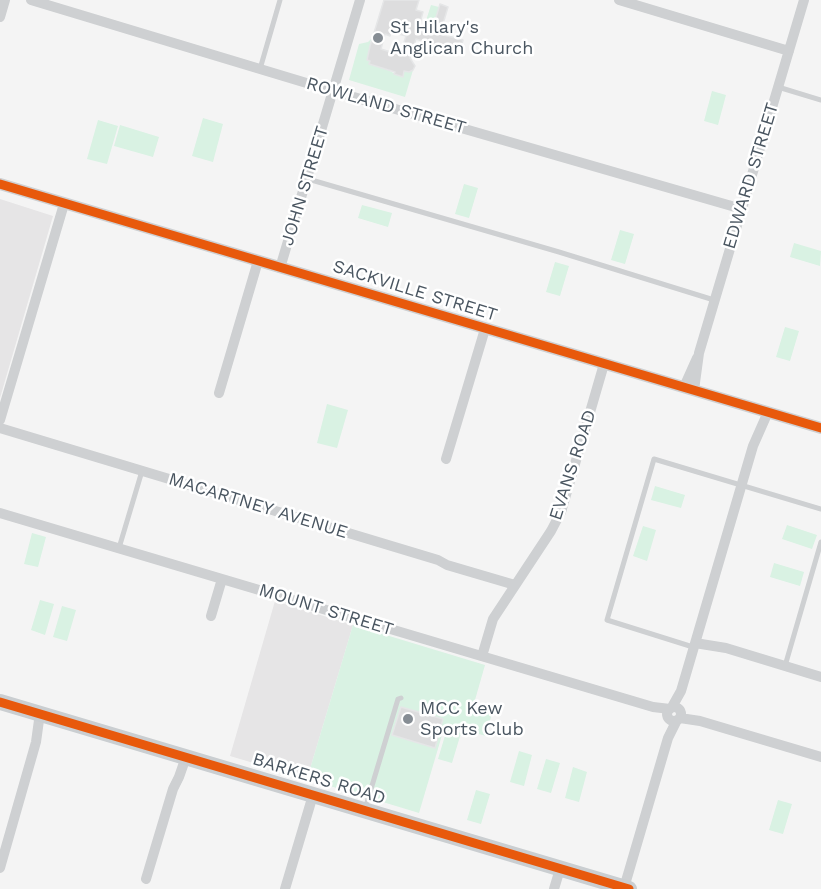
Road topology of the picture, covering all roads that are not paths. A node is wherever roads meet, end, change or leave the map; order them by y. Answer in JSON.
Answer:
{"nodes":[{"id":1,"x":5,"y":0,"type":"edge"},
{"id":2,"x":31,"y":0,"type":"edge"},
{"id":3,"x":280,"y":0,"type":"edge"},
{"id":4,"x":360,"y":0,"type":"edge"},
{"id":5,"x":619,"y":0,"type":"edge"},
{"id":6,"x":804,"y":0,"type":"edge"},
{"id":7,"x":0,"y":17,"type":"edge"},
{"id":8,"x":789,"y":51,"type":"junction"},
{"id":9,"x":260,"y":69,"type":"junction"},
{"id":10,"x":778,"y":87,"type":"junction"},
{"id":11,"x":333,"y":91,"type":"junction"},
{"id":12,"x":821,"y":100,"type":"edge"},
{"id":13,"x":308,"y":179,"type":"junction"},
{"id":14,"x":0,"y":184,"type":"edge"},
{"id":15,"x":64,"y":204,"type":"junction"},
{"id":16,"x":742,"y":209,"type":"junction"},
{"id":17,"x":258,"y":261,"type":"junction"},
{"id":18,"x":280,"y":268,"type":"junction"},
{"id":19,"x":715,"y":300,"type":"junction"},
{"id":20,"x":485,"y":329,"type":"junction"},
{"id":21,"x":604,"y":364,"type":"junction"},
{"id":22,"x":689,"y":388,"type":"junction"},
{"id":23,"x":219,"y":393,"type":"dead end"},
{"id":24,"x":763,"y":411,"type":"junction"},
{"id":25,"x":0,"y":420,"type":"edge"},
{"id":26,"x":0,"y":428,"type":"edge"},
{"id":27,"x":821,"y":428,"type":"edge"},
{"id":28,"x":446,"y":459,"type":"dead end"},
{"id":29,"x":142,"y":471,"type":"junction"},
{"id":30,"x":742,"y":485,"type":"junction"},
{"id":31,"x":821,"y":509,"type":"edge"},
{"id":32,"x":0,"y":513,"type":"edge"},
{"id":33,"x":821,"y":542,"type":"edge"},
{"id":34,"x":119,"y":548,"type":"junction"},
{"id":35,"x":222,"y":579,"type":"junction"},
{"id":36,"x":515,"y":585,"type":"junction"},
{"id":37,"x":211,"y":616,"type":"dead end"},
{"id":38,"x":694,"y":645,"type":"junction"},
{"id":39,"x":482,"y":656,"type":"junction"},
{"id":40,"x":785,"y":666,"type":"junction"},
{"id":41,"x":821,"y":677,"type":"edge"},
{"id":42,"x":401,"y":698,"type":"dead end"},
{"id":43,"x":0,"y":702,"type":"edge"},
{"id":44,"x":44,"y":714,"type":"junction"},
{"id":45,"x":675,"y":714,"type":"junction"},
{"id":46,"x":182,"y":756,"type":"junction"},
{"id":47,"x":821,"y":757,"type":"edge"},
{"id":48,"x":313,"y":795,"type":"junction"},
{"id":49,"x":365,"y":810,"type":"junction"},
{"id":50,"x":0,"y":868,"type":"edge"},
{"id":51,"x":560,"y":868,"type":"junction"},
{"id":52,"x":146,"y":879,"type":"dead end"},
{"id":53,"x":626,"y":888,"type":"edge"},
{"id":54,"x":285,"y":889,"type":"edge"},
{"id":55,"x":554,"y":889,"type":"edge"}],
"edges":[{"from":1,"to":7,"type":"street"},
{"from":2,"to":9,"type":"street","name":"ROWLAND STREET"},
{"from":3,"to":9,"type":"lane"},
{"from":4,"to":11,"type":"street","name":"JOHN STREET"},
{"from":5,"to":8,"type":"street"},
{"from":6,"to":8,"type":"street","name":"EDWARD STREET"},
{"from":8,"to":10,"type":"street","name":"EDWARD STREET"},
{"from":9,"to":11,"type":"street","name":"ROWLAND STREET"},
{"from":10,"to":12,"type":"lane"},
{"from":10,"to":16,"type":"street","name":"EDWARD STREET"},
{"from":11,"to":13,"type":"street","name":"JOHN STREET"},
{"from":11,"to":16,"type":"street","name":"ROWLAND STREET"},
{"from":13,"to":18,"type":"street","name":"JOHN STREET"},
{"from":13,"to":19,"type":"lane"},
{"from":14,"to":15,"type":"street","name":"SACKVILLE STREET"},
{"from":15,"to":17,"type":"street","name":"SACKVILLE STREET"},
{"from":15,"to":25,"type":"street"},
{"from":16,"to":19,"type":"street","name":"EDWARD STREET"},
{"from":17,"to":18,"type":"street","name":"SACKVILLE STREET"},
{"from":17,"to":23,"type":"street"},
{"from":18,"to":20,"type":"street","name":"SACKVILLE STREET"},
{"from":19,"to":22,"type":"street","name":"EDWARD STREET"},
{"from":20,"to":21,"type":"street","name":"SACKVILLE STREET"},
{"from":20,"to":28,"type":"street"},
{"from":21,"to":22,"type":"street","name":"SACKVILLE STREET"},
{"from":21,"to":36,"type":"street","name":"EVANS ROAD"},
{"from":22,"to":24,"type":"street","name":"SACKVILLE STREET"},
{"from":24,"to":27,"type":"street","name":"SACKVILLE STREET"},
{"from":24,"to":30,"type":"street"},
{"from":26,"to":29,"type":"street","name":"MACARTNEY AVENUE"},
{"from":29,"to":34,"type":"lane"},
{"from":29,"to":36,"type":"street","name":"MACARTNEY AVENUE"},
{"from":30,"to":31,"type":"lane"},
{"from":30,"to":38,"type":"street"},
{"from":30,"to":38,"type":"lane"},
{"from":32,"to":34,"type":"street","name":"MOUNT STREET"},
{"from":33,"to":40,"type":"lane"},
{"from":34,"to":35,"type":"street","name":"MOUNT STREET"},
{"from":35,"to":37,"type":"street"},
{"from":35,"to":39,"type":"street","name":"MOUNT STREET"},
{"from":36,"to":39,"type":"street","name":"EVANS ROAD"},
{"from":38,"to":40,"type":"street"},
{"from":38,"to":45,"type":"street"},
{"from":39,"to":45,"type":"street","name":"MOUNT STREET"},
{"from":40,"to":41,"type":"street"},
{"from":42,"to":49,"type":"lane"},
{"from":43,"to":44,"type":"main road","name":"BARKERS ROAD"},
{"from":44,"to":46,"type":"main road","name":"BARKERS ROAD"},
{"from":44,"to":50,"type":"street"},
{"from":45,"to":47,"type":"street","name":"MOUNT STREET"},
{"from":45,"to":53,"type":"street"},
{"from":46,"to":48,"type":"main road","name":"BARKERS ROAD"},
{"from":46,"to":52,"type":"street"},
{"from":48,"to":49,"type":"main road","name":"BARKERS ROAD"},
{"from":48,"to":54,"type":"street"},
{"from":49,"to":51,"type":"main road","name":"BARKERS ROAD"},
{"from":51,"to":53,"type":"main road","name":"BARKERS ROAD"},
{"from":51,"to":55,"type":"street"}]}
